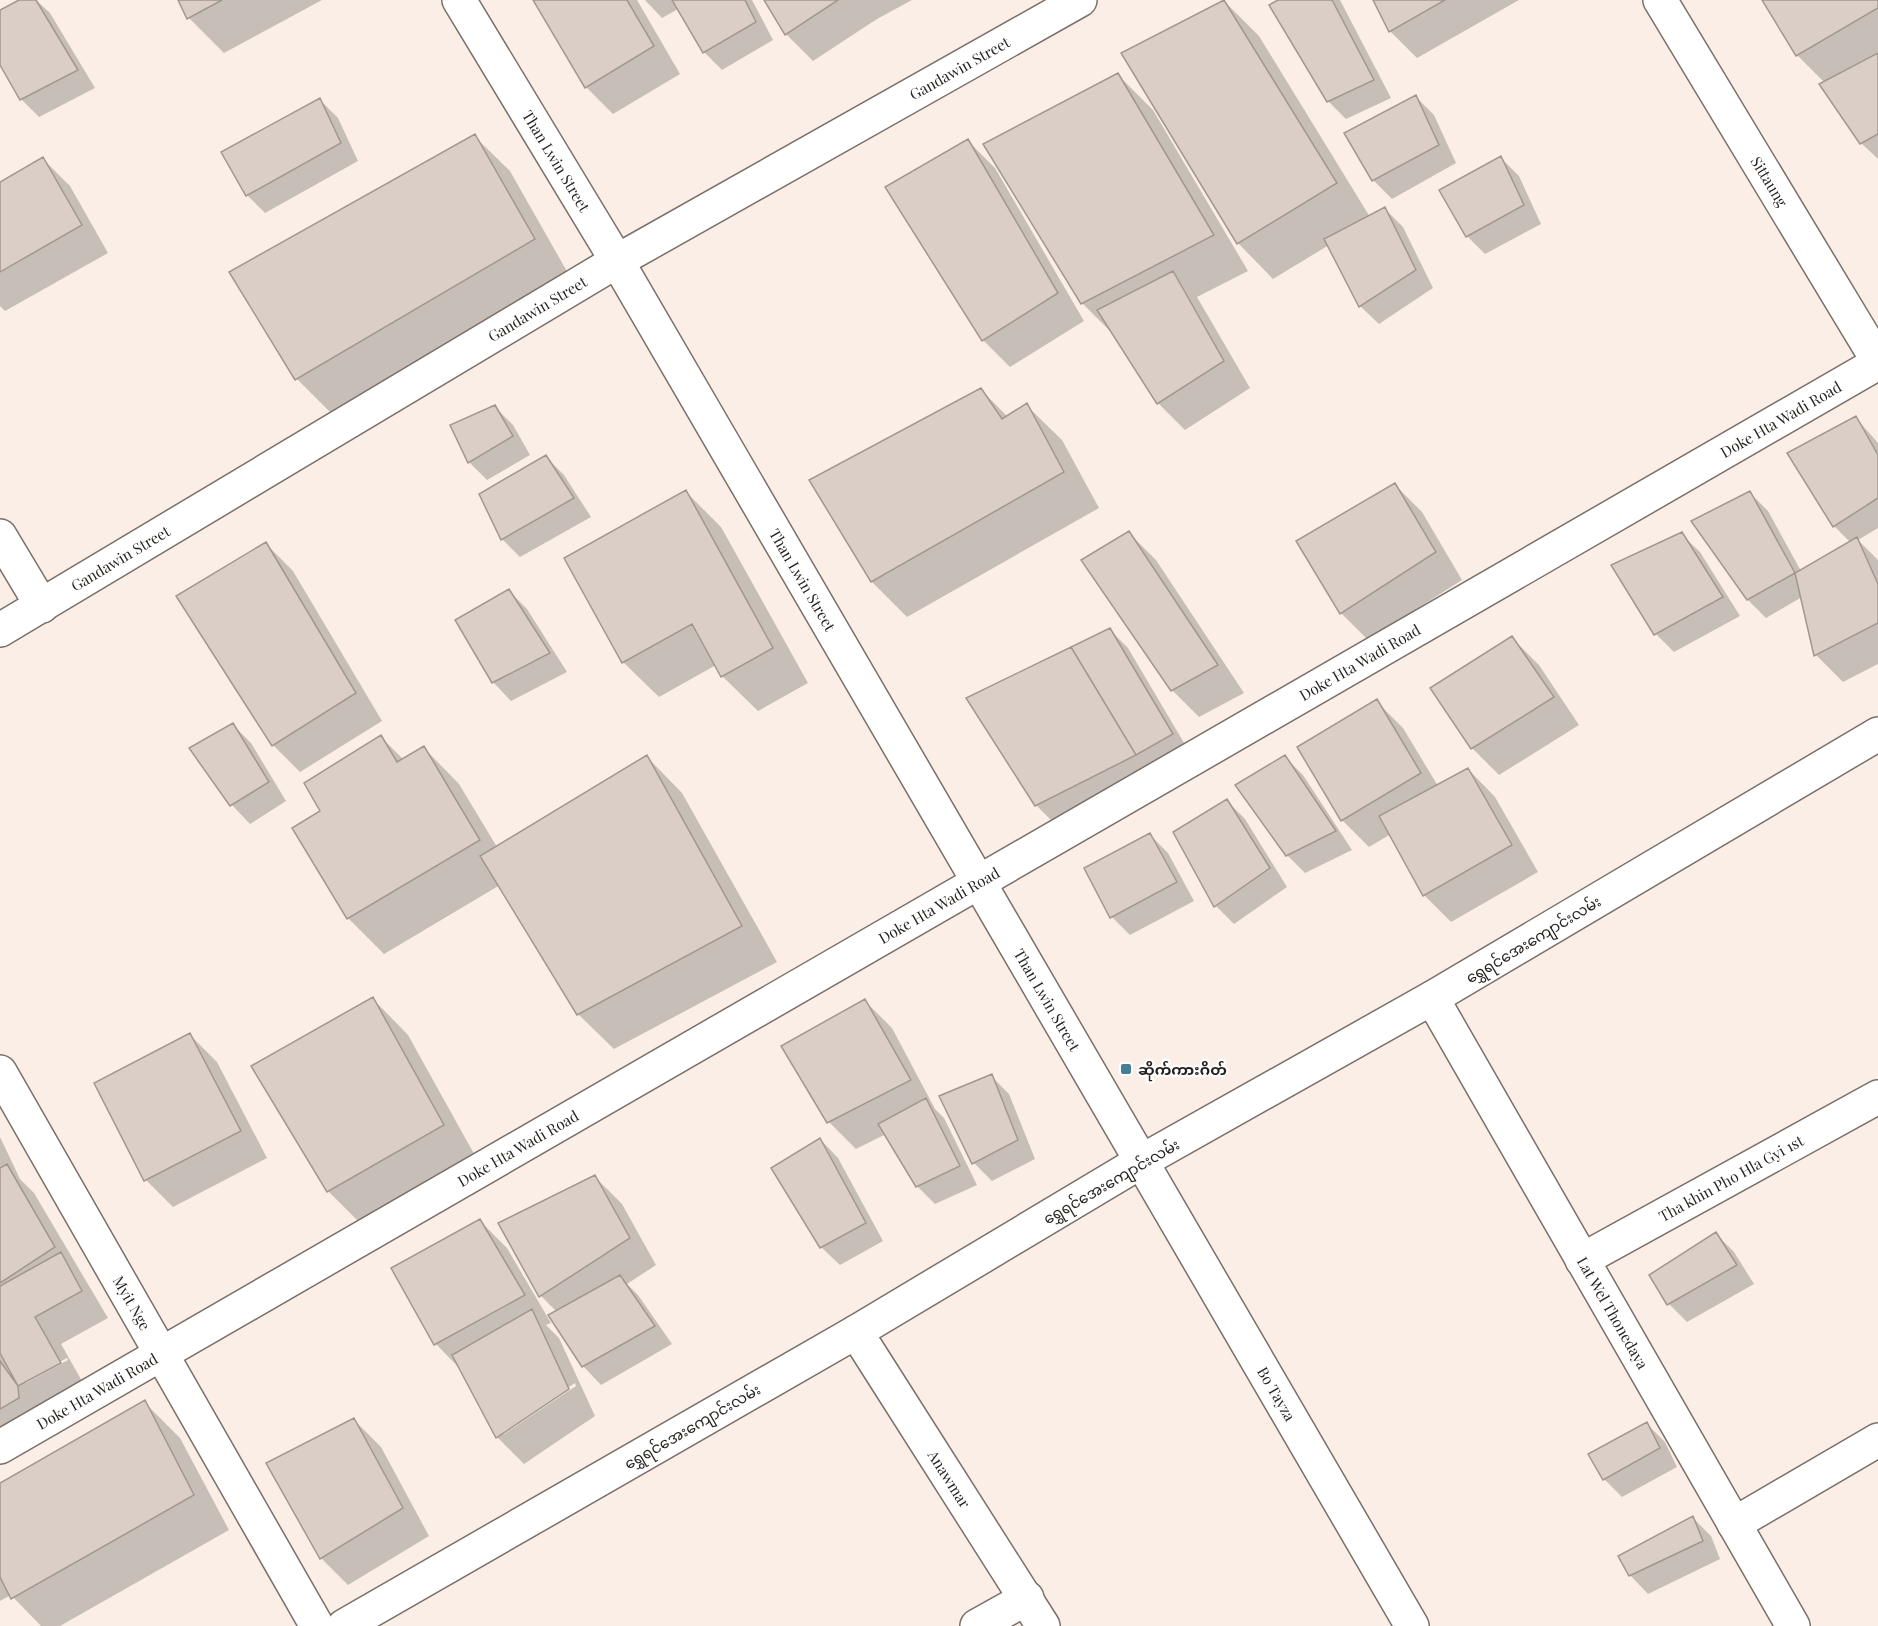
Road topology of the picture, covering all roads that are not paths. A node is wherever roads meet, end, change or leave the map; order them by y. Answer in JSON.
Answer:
{"nodes":[{"id":1,"x":459,"y":0,"type":"edge"},
{"id":2,"x":1080,"y":0,"type":"edge"},
{"id":3,"x":1660,"y":0,"type":"edge"},
{"id":4,"x":617,"y":261,"type":"junction"},
{"id":5,"x":1878,"y":362,"type":"edge"},
{"id":6,"x":0,"y":536,"type":"edge"},
{"id":7,"x":42,"y":606,"type":"junction"},
{"id":8,"x":0,"y":630,"type":"edge"},
{"id":9,"x":1878,"y":734,"type":"edge"},
{"id":10,"x":977,"y":883,"type":"junction"},
{"id":11,"x":1432,"y":998,"type":"junction"},
{"id":12,"x":0,"y":1072,"type":"edge"},
{"id":13,"x":1878,"y":1097,"type":"edge"},
{"id":14,"x":1142,"y":1161,"type":"junction"},
{"id":15,"x":1582,"y":1260,"type":"junction"},
{"id":16,"x":856,"y":1332,"type":"junction"},
{"id":17,"x":162,"y":1354,"type":"junction"},
{"id":18,"x":1878,"y":1440,"type":"edge"},
{"id":19,"x":0,"y":1447,"type":"edge"},
{"id":20,"x":1734,"y":1524,"type":"junction"},
{"id":21,"x":1027,"y":1598,"type":"junction"},
{"id":22,"x":317,"y":1626,"type":"edge"},
{"id":23,"x":344,"y":1626,"type":"edge"},
{"id":24,"x":977,"y":1626,"type":"edge"},
{"id":25,"x":1042,"y":1626,"type":"edge"},
{"id":26,"x":1412,"y":1626,"type":"edge"},
{"id":27,"x":1793,"y":1626,"type":"edge"}],
"edges":[{"from":1,"to":4,"type":"street","name":"Than Lwin Street"},
{"from":2,"to":4,"type":"street","name":"Gandawin Street"},
{"from":3,"to":5,"type":"street","name":"Sittaung"},
{"from":4,"to":7,"type":"street","name":"Gandawin Street"},
{"from":4,"to":10,"type":"street","name":"Than Lwin Street"},
{"from":5,"to":10,"type":"street","name":"Doke Hta Wadi Road"},
{"from":6,"to":7,"type":"street"},
{"from":7,"to":8,"type":"street","name":"Gandawin Street"},
{"from":9,"to":11,"type":"street","name":"ရွှေရင်အေးကျောင်းလမ်း"},
{"from":10,"to":14,"type":"street","name":"Than Lwin Street"},
{"from":10,"to":17,"type":"street","name":"Doke Hta Wadi Road"},
{"from":11,"to":14,"type":"street","name":"ရွှေရင်အေးကျောင်းလမ်း"},
{"from":11,"to":15,"type":"street","name":"Lat Wel Thonedaya"},
{"from":12,"to":17,"type":"street","name":"Myit Nge"},
{"from":13,"to":15,"type":"street","name":"Tha khin Pho Hla Gyi 1st"},
{"from":14,"to":16,"type":"street","name":"ရွှေရင်အေးကျောင်းလမ်း"},
{"from":14,"to":26,"type":"street","name":"Bo Tayza"},
{"from":15,"to":20,"type":"street","name":"Lat Wel Thonedaya"},
{"from":16,"to":21,"type":"street","name":"Anawmar"},
{"from":16,"to":23,"type":"street","name":"ရွှေရင်အေးကျောင်းလမ်း"},
{"from":17,"to":19,"type":"street","name":"Doke Hta Wadi Road"},
{"from":17,"to":22,"type":"street","name":"Myit Nge"},
{"from":18,"to":20,"type":"street"},
{"from":20,"to":27,"type":"street","name":"Lat Wel Thonedaya"},
{"from":21,"to":24,"type":"street"},
{"from":21,"to":25,"type":"street","name":"Anawmar"}]}
